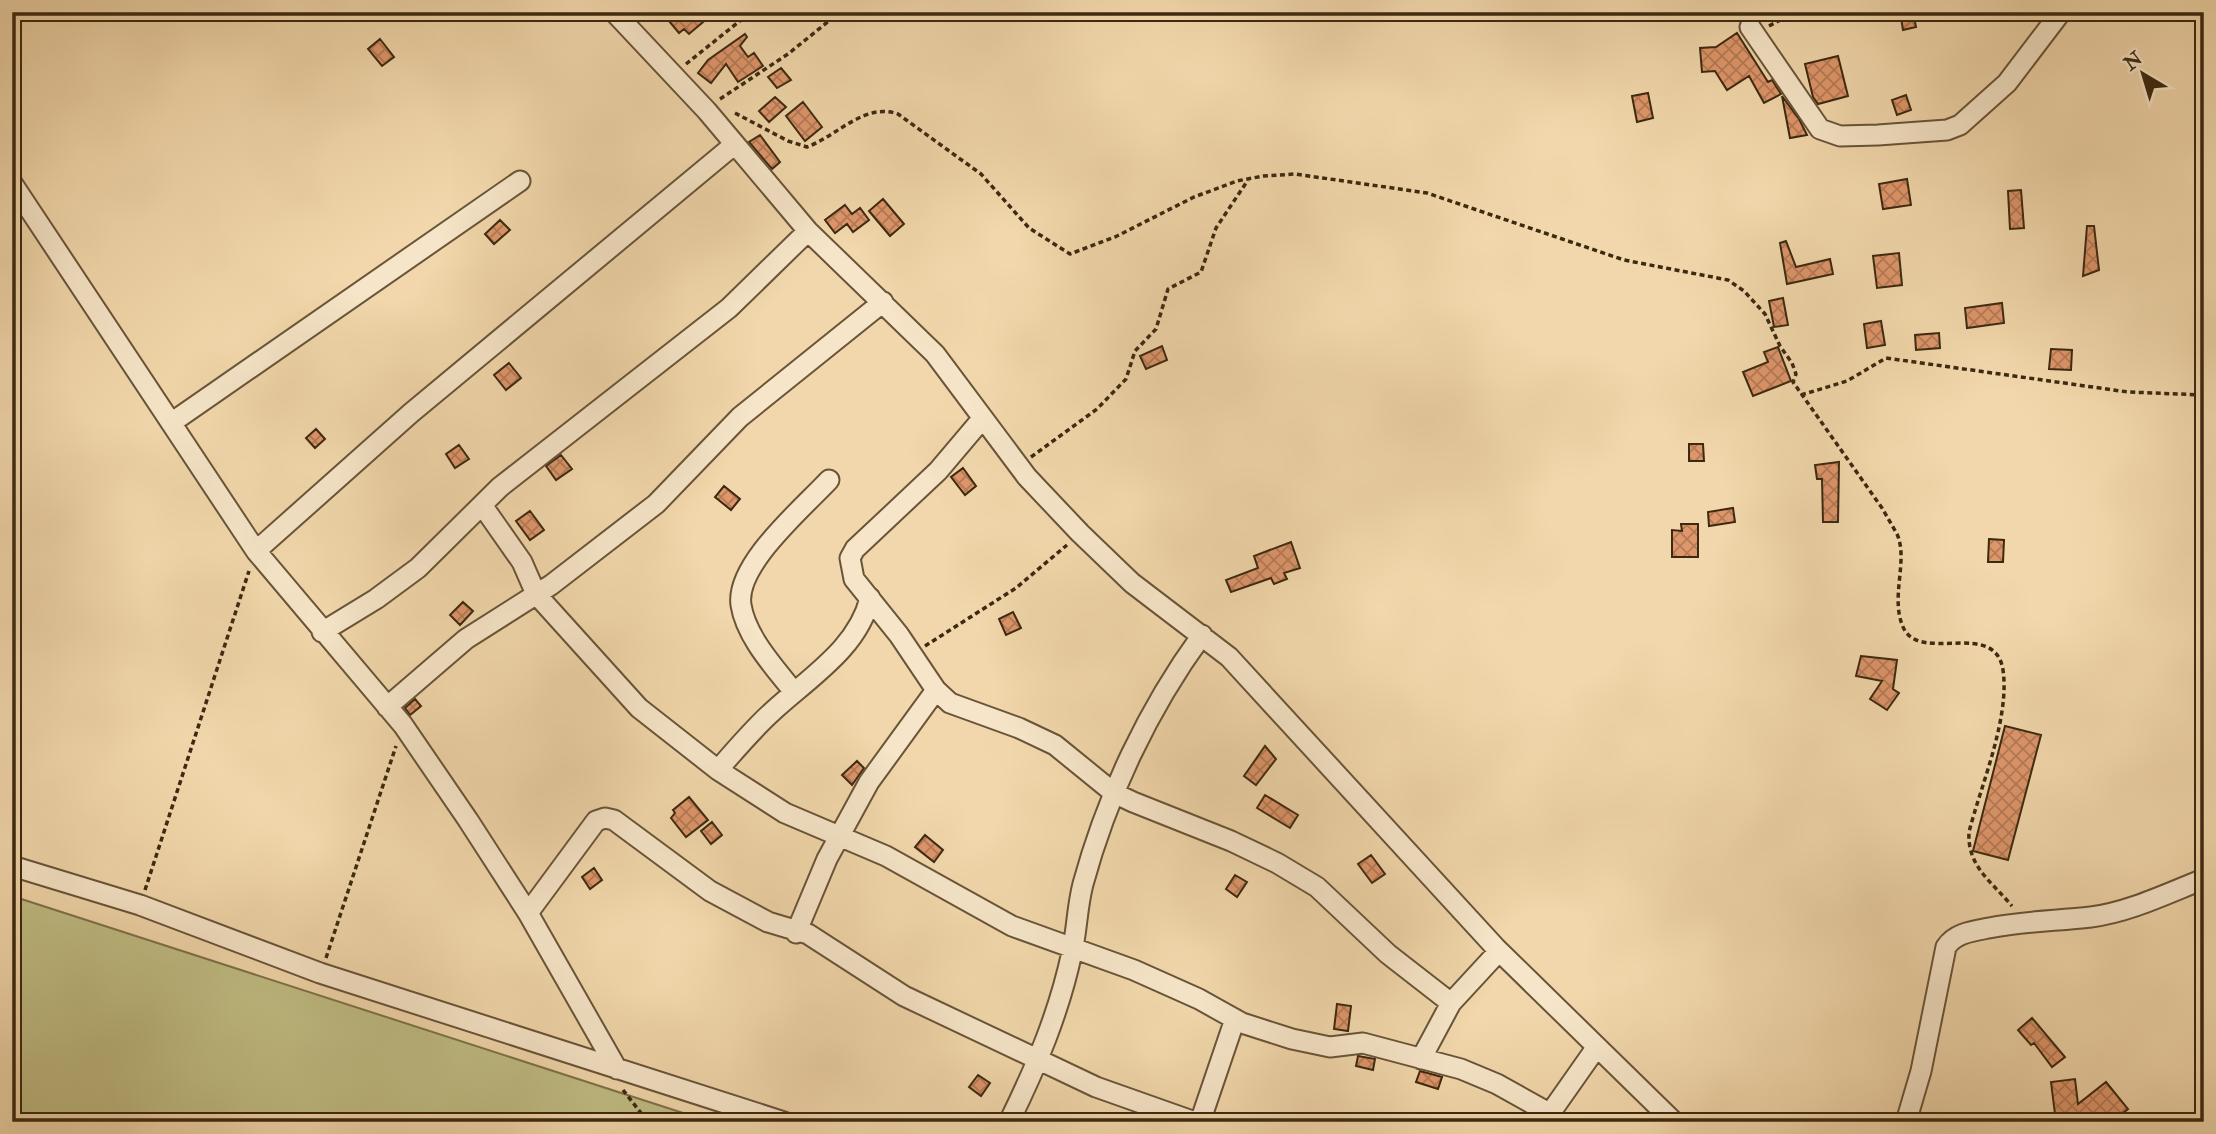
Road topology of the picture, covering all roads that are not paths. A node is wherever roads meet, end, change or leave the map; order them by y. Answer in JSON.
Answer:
{"nodes":[{"id":1,"x":614,"y":12,"type":"edge"},
{"id":2,"x":2061,"y":12,"type":"edge"},
{"id":3,"x":1750,"y":27,"type":"road end"},
{"id":4,"x":735,"y":144,"type":"junction"},
{"id":5,"x":520,"y":181,"type":"dead end"},
{"id":6,"x":12,"y":183,"type":"edge"},
{"id":7,"x":808,"y":231,"type":"junction"},
{"id":8,"x":883,"y":302,"type":"junction"},
{"id":9,"x":982,"y":419,"type":"junction"},
{"id":10,"x":171,"y":423,"type":"junction"},
{"id":11,"x":829,"y":480,"type":"dead end"},
{"id":12,"x":482,"y":505,"type":"junction"},
{"id":13,"x":256,"y":551,"type":"junction"},
{"id":14,"x":536,"y":594,"type":"junction"},
{"id":15,"x":870,"y":598,"type":"junction"},
{"id":16,"x":322,"y":632,"type":"junction"},
{"id":17,"x":1202,"y":635,"type":"junction"},
{"id":18,"x":936,"y":690,"type":"junction"},
{"id":19,"x":794,"y":692,"type":"junction"},
{"id":20,"x":387,"y":707,"type":"junction"},
{"id":21,"x":718,"y":770,"type":"junction"},
{"id":22,"x":1114,"y":793,"type":"junction"},
{"id":23,"x":839,"y":837,"type":"junction"},
{"id":24,"x":12,"y":866,"type":"edge"},
{"id":25,"x":2204,"y":879,"type":"edge"},
{"id":26,"x":528,"y":913,"type":"junction"},
{"id":27,"x":796,"y":933,"type":"junction"},
{"id":28,"x":1073,"y":949,"type":"junction"},
{"id":29,"x":1499,"y":951,"type":"junction"},
{"id":30,"x":1451,"y":1003,"type":"junction"},
{"id":31,"x":1235,"y":1019,"type":"junction"},
{"id":32,"x":1596,"y":1048,"type":"junction"},
{"id":33,"x":1040,"y":1059,"type":"junction"},
{"id":34,"x":1421,"y":1059,"type":"junction"},
{"id":35,"x":610,"y":1067,"type":"junction"},
{"id":36,"x":1546,"y":1118,"type":"edge"},
{"id":37,"x":784,"y":1122,"type":"edge"},
{"id":38,"x":1009,"y":1122,"type":"edge"},
{"id":39,"x":1195,"y":1122,"type":"edge"},
{"id":40,"x":1200,"y":1122,"type":"edge"},
{"id":41,"x":1674,"y":1122,"type":"edge"},
{"id":42,"x":1906,"y":1122,"type":"edge"}],
"edges":[{"from":1,"to":4,"type":"street"},
{"from":2,"to":3,"type":"street"},
{"from":4,"to":7,"type":"street"},
{"from":4,"to":13,"type":"street"},
{"from":5,"to":10,"type":"street"},
{"from":6,"to":10,"type":"street"},
{"from":7,"to":8,"type":"street"},
{"from":7,"to":12,"type":"street"},
{"from":8,"to":9,"type":"street"},
{"from":8,"to":14,"type":"street"},
{"from":9,"to":15,"type":"street"},
{"from":9,"to":17,"type":"street"},
{"from":10,"to":13,"type":"street"},
{"from":11,"to":19,"type":"street"},
{"from":12,"to":14,"type":"street"},
{"from":12,"to":16,"type":"street"},
{"from":13,"to":16,"type":"street"},
{"from":14,"to":20,"type":"street"},
{"from":14,"to":21,"type":"street"},
{"from":15,"to":18,"type":"street"},
{"from":15,"to":19,"type":"street"},
{"from":16,"to":20,"type":"street"},
{"from":17,"to":22,"type":"street"},
{"from":17,"to":29,"type":"street"},
{"from":18,"to":22,"type":"street"},
{"from":18,"to":23,"type":"street"},
{"from":19,"to":21,"type":"street"},
{"from":20,"to":26,"type":"street"},
{"from":21,"to":23,"type":"street"},
{"from":22,"to":28,"type":"street"},
{"from":22,"to":30,"type":"street"},
{"from":23,"to":27,"type":"street"},
{"from":23,"to":28,"type":"street"},
{"from":24,"to":35,"type":"street"},
{"from":25,"to":42,"type":"street"},
{"from":26,"to":27,"type":"street"},
{"from":26,"to":35,"type":"street"},
{"from":27,"to":33,"type":"street"},
{"from":28,"to":31,"type":"street"},
{"from":28,"to":33,"type":"street"},
{"from":29,"to":30,"type":"street"},
{"from":29,"to":32,"type":"street"},
{"from":30,"to":34,"type":"street"},
{"from":31,"to":34,"type":"street"},
{"from":31,"to":40,"type":"street"},
{"from":32,"to":36,"type":"street"},
{"from":32,"to":41,"type":"street"},
{"from":33,"to":38,"type":"street"},
{"from":33,"to":39,"type":"street"},
{"from":34,"to":36,"type":"street"},
{"from":35,"to":37,"type":"street"}]}
